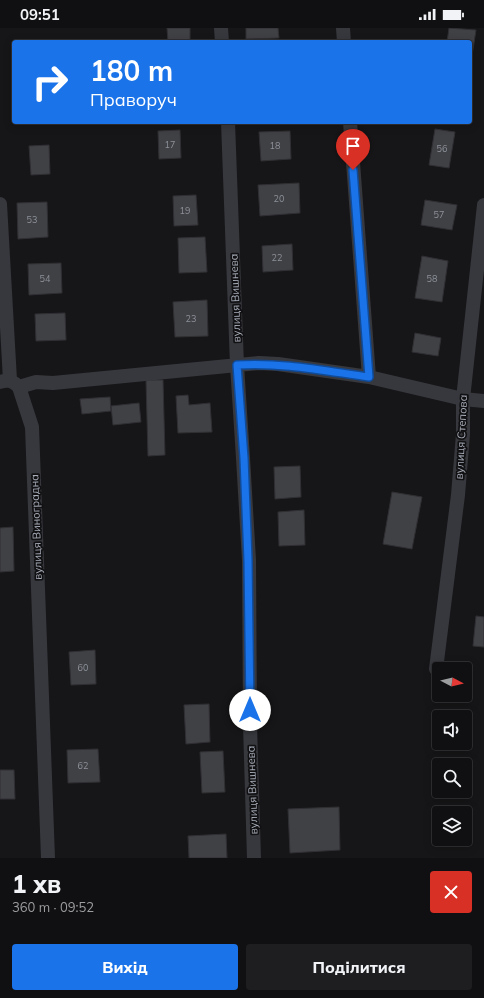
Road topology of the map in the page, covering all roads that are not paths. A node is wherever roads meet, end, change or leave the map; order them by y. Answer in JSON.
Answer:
{"nodes":[{"id":1,"x":221,"y":28,"type":"edge"},
{"id":2,"x":343,"y":28,"type":"edge"},
{"id":3,"x":222,"y":40,"type":"edge"},
{"id":4,"x":344,"y":40,"type":"edge"},
{"id":5,"x":228,"y":124,"type":"edge"},
{"id":6,"x":350,"y":124,"type":"edge"},
{"id":7,"x":0,"y":204,"type":"edge"},
{"id":8,"x":484,"y":205,"type":"edge"},
{"id":9,"x":237,"y":365,"type":"junction"},
{"id":10,"x":369,"y":377,"type":"junction"},
{"id":11,"x":10,"y":383,"type":"edge"},
{"id":12,"x":463,"y":399,"type":"junction"},
{"id":13,"x":484,"y":402,"type":"edge"},
{"id":14,"x":437,"y":662,"type":"edge"},
{"id":15,"x":48,"y":858,"type":"edge"},
{"id":16,"x":254,"y":858,"type":"edge"}],
"edges":[{"from":1,"to":3,"type":"street"},
{"from":2,"to":4,"type":"street"},
{"from":5,"to":9,"type":"street","name":"вулиця Вишнева"},
{"from":6,"to":10,"type":"street"},
{"from":7,"to":11,"type":"street","name":"вулиця Виноградна"},
{"from":8,"to":12,"type":"street","name":"вулиця Степова"},
{"from":9,"to":10,"type":"street"},
{"from":9,"to":11,"type":"street"},
{"from":9,"to":16,"type":"street","name":"вулиця Вишнева"},
{"from":10,"to":12,"type":"street"},
{"from":11,"to":15,"type":"street","name":"вулиця Виноградна"},
{"from":12,"to":13,"type":"street"},
{"from":12,"to":14,"type":"street","name":"вулиця Степова"}]}
